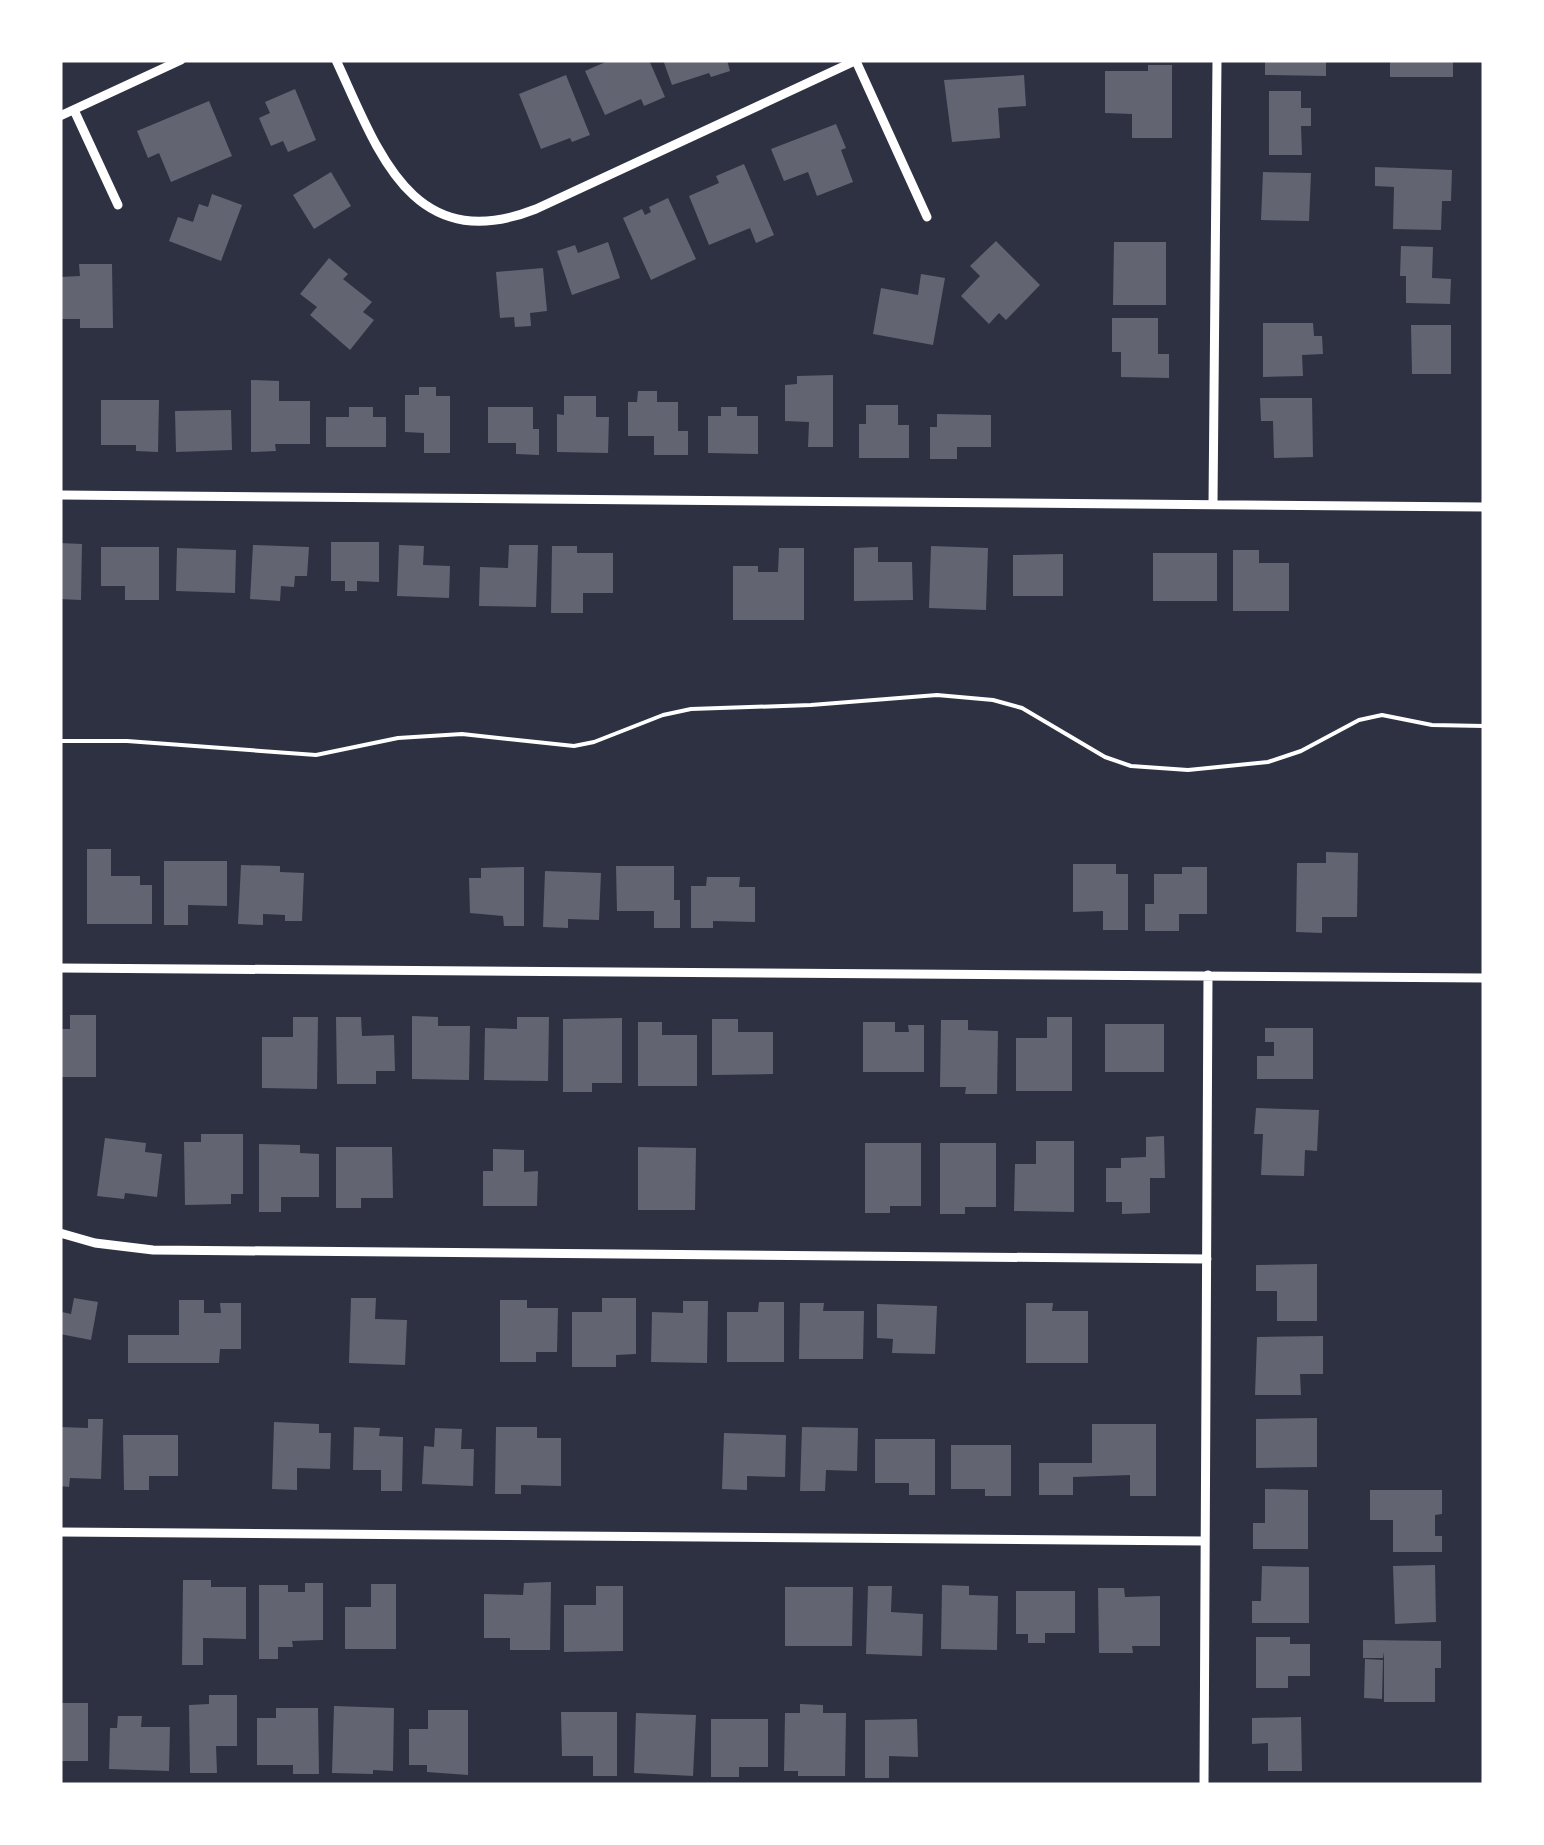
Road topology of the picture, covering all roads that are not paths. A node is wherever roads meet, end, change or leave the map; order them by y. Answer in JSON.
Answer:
{"nodes":[{"id":1,"x":181,"y":60,"type":"edge"},
{"id":2,"x":336,"y":60,"type":"edge"},
{"id":3,"x":856,"y":60,"type":"edge"},
{"id":4,"x":1216,"y":60,"type":"edge"},
{"id":5,"x":74,"y":110,"type":"junction"},
{"id":6,"x":60,"y":116,"type":"edge"},
{"id":7,"x":118,"y":204,"type":"dead end"},
{"id":8,"x":927,"y":218,"type":"dead end"},
{"id":9,"x":60,"y":495,"type":"edge"},
{"id":10,"x":1212,"y":504,"type":"junction"},
{"id":11,"x":1484,"y":507,"type":"edge"},
{"id":12,"x":60,"y":968,"type":"edge"},
{"id":13,"x":1208,"y":975,"type":"junction"},
{"id":14,"x":1484,"y":978,"type":"edge"},
{"id":15,"x":60,"y":1233,"type":"edge"},
{"id":16,"x":1206,"y":1259,"type":"junction"},
{"id":17,"x":60,"y":1532,"type":"edge"},
{"id":18,"x":1204,"y":1542,"type":"junction"},
{"id":19,"x":1204,"y":1785,"type":"edge"}],
"edges":[{"from":1,"to":5,"type":"street"},
{"from":2,"to":3,"type":"street"},
{"from":3,"to":8,"type":"street"},
{"from":4,"to":10,"type":"street"},
{"from":5,"to":6,"type":"street"},
{"from":5,"to":7,"type":"street"},
{"from":9,"to":10,"type":"street"},
{"from":10,"to":11,"type":"street"},
{"from":12,"to":13,"type":"street"},
{"from":13,"to":14,"type":"street"},
{"from":13,"to":16,"type":"street"},
{"from":15,"to":16,"type":"street"},
{"from":16,"to":18,"type":"street"},
{"from":17,"to":18,"type":"street"},
{"from":18,"to":19,"type":"street"}]}
